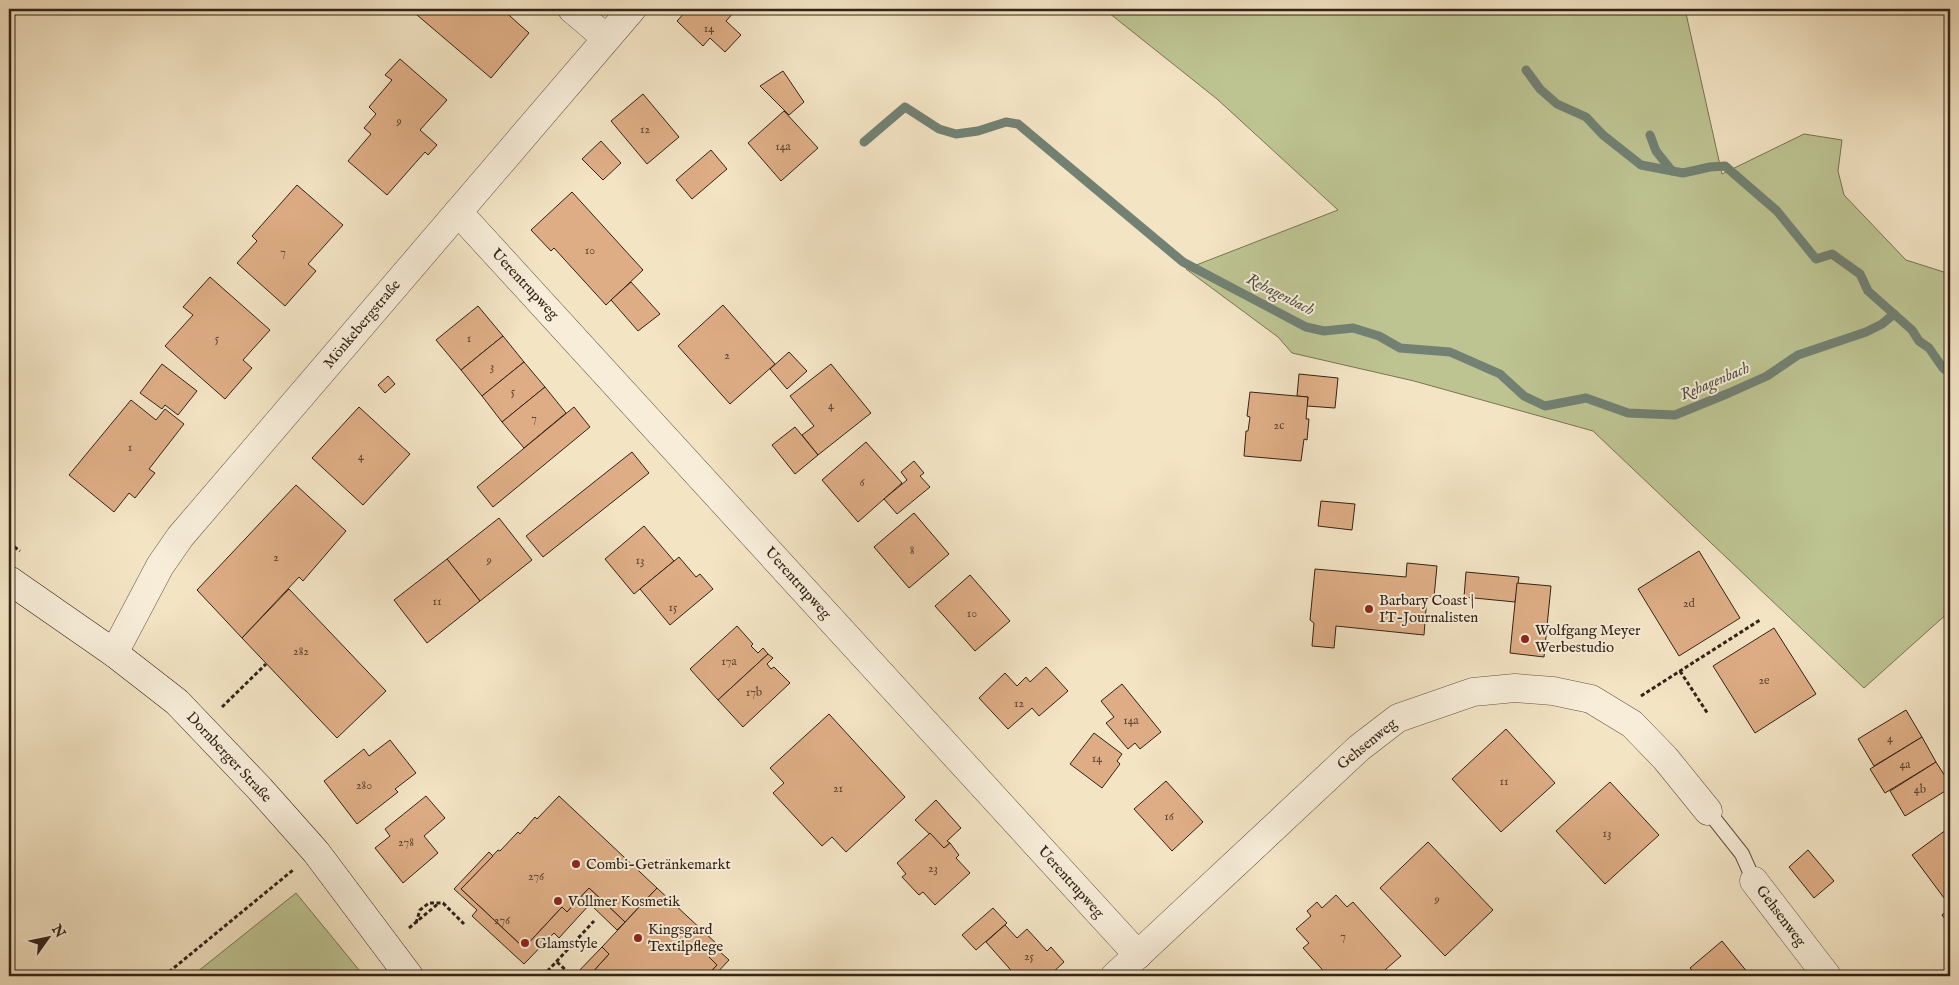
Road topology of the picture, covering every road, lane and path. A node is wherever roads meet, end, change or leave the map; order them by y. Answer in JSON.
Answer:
{"nodes":[{"id":1,"x":572,"y":9,"type":"edge"},
{"id":2,"x":632,"y":9,"type":"edge"},
{"id":3,"x":606,"y":38,"type":"junction"},
{"id":4,"x":458,"y":212,"type":"junction"},
{"id":5,"x":9,"y":580,"type":"edge"},
{"id":6,"x":1760,"y":620,"type":"dead end"},
{"id":7,"x":114,"y":654,"type":"junction"},
{"id":8,"x":266,"y":664,"type":"dead end"},
{"id":9,"x":1680,"y":671,"type":"junction"},
{"id":10,"x":217,"y":712,"type":"dead end"},
{"id":11,"x":1614,"y":713,"type":"junction"},
{"id":12,"x":1708,"y":714,"type":"dead end"},
{"id":13,"x":1708,"y":811,"type":"joint"},
{"id":14,"x":316,"y":852,"type":"junction"},
{"id":15,"x":1754,"y":880,"type":"joint"},
{"id":16,"x":440,"y":902,"type":"junction"},
{"id":17,"x":594,"y":921,"type":"dead end"},
{"id":18,"x":416,"y":923,"type":"junction"},
{"id":19,"x":464,"y":924,"type":"dead end"},
{"id":20,"x":409,"y":929,"type":"dead end"},
{"id":21,"x":1138,"y":955,"type":"junction"},
{"id":22,"x":557,"y":962,"type":"junction"},
{"id":23,"x":164,"y":976,"type":"edge"},
{"id":24,"x":409,"y":976,"type":"edge"},
{"id":25,"x":543,"y":976,"type":"edge"},
{"id":26,"x":572,"y":976,"type":"edge"},
{"id":27,"x":1115,"y":976,"type":"edge"},
{"id":28,"x":1827,"y":976,"type":"edge"}],
"edges":[{"from":1,"to":3,"type":"street"},
{"from":2,"to":3,"type":"street","name":"Mönkebergstraße"},
{"from":3,"to":4,"type":"street","name":"Mönkebergstraße"},
{"from":4,"to":7,"type":"street","name":"Mönkebergstraße"},
{"from":4,"to":21,"type":"street","name":"Uerentrupweg"},
{"from":5,"to":7,"type":"street","name":"Dornberger Straße"},
{"from":6,"to":9,"type":"path"},
{"from":7,"to":14,"type":"street","name":"Dornberger Straße"},
{"from":8,"to":10,"type":"path"},
{"from":9,"to":11,"type":"path"},
{"from":9,"to":12,"type":"path"},
{"from":11,"to":13,"type":"street","name":"Gehsenweg"},
{"from":11,"to":21,"type":"street","name":"Gehsenweg"},
{"from":13,"to":15,"type":"lane"},
{"from":14,"to":23,"type":"path"},
{"from":14,"to":24,"type":"street","name":"Dornberger Straße"},
{"from":15,"to":28,"type":"street","name":"Gehsenweg"},
{"from":16,"to":18,"type":"path"},
{"from":16,"to":18,"type":"path"},
{"from":16,"to":19,"type":"path"},
{"from":17,"to":22,"type":"path"},
{"from":18,"to":20,"type":"path"},
{"from":21,"to":27,"type":"street","name":"Gehsenweg"},
{"from":22,"to":25,"type":"path"},
{"from":22,"to":26,"type":"path"}]}
